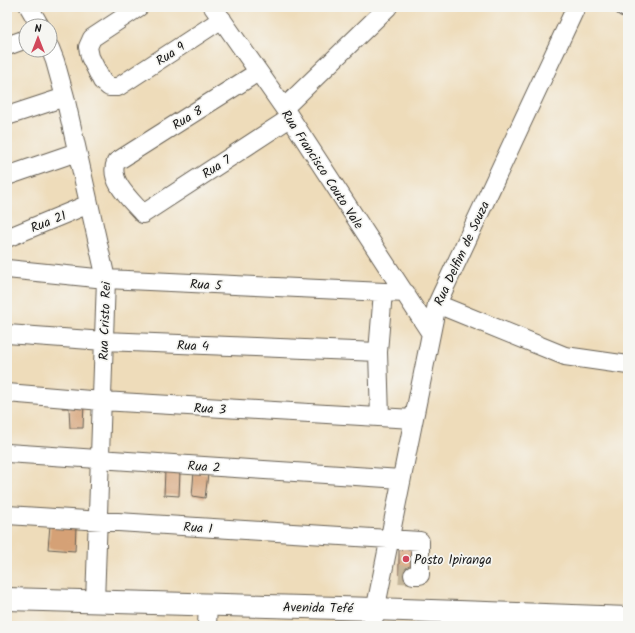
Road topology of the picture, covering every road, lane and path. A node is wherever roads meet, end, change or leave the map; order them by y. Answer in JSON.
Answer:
{"nodes":[{"id":1,"x":29,"y":7,"type":"edge"},
{"id":2,"x":140,"y":7,"type":"edge"},
{"id":3,"x":388,"y":7,"type":"edge"},
{"id":4,"x":576,"y":7,"type":"edge"},
{"id":5,"x":624,"y":7,"type":"edge"},
{"id":6,"x":628,"y":9,"type":"edge"},
{"id":7,"x":218,"y":13,"type":"edge"},
{"id":8,"x":35,"y":18,"type":"edge"},
{"id":9,"x":18,"y":41,"type":"edge"},
{"id":10,"x":7,"y":46,"type":"edge"},
{"id":11,"x":54,"y":58,"type":"edge"},
{"id":12,"x":258,"y":72,"type":"junction"},
{"id":13,"x":65,"y":97,"type":"junction"},
{"id":14,"x":287,"y":113,"type":"junction"},
{"id":15,"x":7,"y":116,"type":"edge"},
{"id":16,"x":78,"y":152,"type":"junction"},
{"id":17,"x":7,"y":176,"type":"edge"},
{"id":18,"x":89,"y":204,"type":"junction"},
{"id":19,"x":143,"y":214,"type":"joint"},
{"id":20,"x":7,"y":238,"type":"edge"},
{"id":21,"x":7,"y":269,"type":"edge"},
{"id":22,"x":106,"y":279,"type":"junction"},
{"id":23,"x":383,"y":292,"type":"junction"},
{"id":24,"x":406,"y":293,"type":"junction"},
{"id":25,"x":437,"y":304,"type":"junction"},
{"id":26,"x":430,"y":332,"type":"junction"},
{"id":27,"x":7,"y":334,"type":"edge"},
{"id":28,"x":104,"y":341,"type":"junction"},
{"id":29,"x":378,"y":352,"type":"junction"},
{"id":30,"x":628,"y":365,"type":"edge"},
{"id":31,"x":7,"y":393,"type":"edge"},
{"id":32,"x":102,"y":402,"type":"junction"},
{"id":33,"x":380,"y":417,"type":"junction"},
{"id":34,"x":413,"y":419,"type":"junction"},
{"id":35,"x":7,"y":453,"type":"edge"},
{"id":36,"x":100,"y":459,"type":"junction"},
{"id":37,"x":401,"y":479,"type":"junction"},
{"id":38,"x":7,"y":515,"type":"edge"},
{"id":39,"x":98,"y":520,"type":"junction"},
{"id":40,"x":389,"y":539,"type":"junction"},
{"id":41,"x":398,"y":574,"type":"junction"},
{"id":42,"x":7,"y":599,"type":"edge"},
{"id":43,"x":95,"y":602,"type":"junction"},
{"id":44,"x":208,"y":604,"type":"junction"},
{"id":45,"x":374,"y":617,"type":"edge"},
{"id":46,"x":628,"y":618,"type":"edge"},
{"id":47,"x":207,"y":626,"type":"edge"}],
"edges":[{"from":1,"to":8,"type":"street"},
{"from":2,"to":7,"type":"street","name":"Rua 9"},
{"from":3,"to":14,"type":"street","name":"Rua 7"},
{"from":4,"to":25,"type":"street","name":"Rua Delfim de Souza"},
{"from":5,"to":6,"type":"street"},
{"from":7,"to":12,"type":"street","name":"Rua Francisco Couto Vale"},
{"from":9,"to":10,"type":"street"},
{"from":11,"to":13,"type":"street","name":"Rua Cristo Rei"},
{"from":12,"to":14,"type":"street","name":"Rua Francisco Couto Vale"},
{"from":12,"to":19,"type":"street","name":"Rua 8"},
{"from":13,"to":15,"type":"street"},
{"from":13,"to":16,"type":"street","name":"Rua Cristo Rei"},
{"from":14,"to":19,"type":"street","name":"Rua 7"},
{"from":14,"to":24,"type":"street","name":"Rua Francisco Couto Vale"},
{"from":16,"to":17,"type":"street"},
{"from":16,"to":18,"type":"street","name":"Rua Cristo Rei"},
{"from":18,"to":20,"type":"street","name":"Rua 21"},
{"from":18,"to":22,"type":"street","name":"Rua Cristo Rei"},
{"from":21,"to":22,"type":"street","name":"Rua 5"},
{"from":22,"to":23,"type":"street","name":"Rua 5"},
{"from":22,"to":28,"type":"street","name":"Rua Cristo Rei"},
{"from":23,"to":24,"type":"street","name":"Rua 5"},
{"from":23,"to":29,"type":"street"},
{"from":24,"to":26,"type":"street","name":"Rua Francisco Couto Vale"},
{"from":25,"to":26,"type":"street","name":"Rua Delfim de Souza"},
{"from":25,"to":30,"type":"street"},
{"from":26,"to":34,"type":"street","name":"Rua Delfim de Souza"},
{"from":27,"to":28,"type":"street","name":"Rua 4"},
{"from":28,"to":29,"type":"street","name":"Rua 4"},
{"from":28,"to":32,"type":"street","name":"Rua Cristo Rei"},
{"from":29,"to":33,"type":"street"},
{"from":31,"to":32,"type":"street","name":"Rua 3"},
{"from":32,"to":33,"type":"street","name":"Rua 3"},
{"from":32,"to":36,"type":"street","name":"Rua Cristo Rei"},
{"from":33,"to":34,"type":"street","name":"Rua 3"},
{"from":34,"to":37,"type":"street","name":"Rua Delfim de Souza"},
{"from":35,"to":36,"type":"street","name":"Rua 2"},
{"from":36,"to":37,"type":"street","name":"Rua 2"},
{"from":36,"to":39,"type":"street","name":"Rua Cristo Rei"},
{"from":37,"to":40,"type":"street","name":"Rua Delfim de Souza"},
{"from":38,"to":39,"type":"street","name":"Rua 1"},
{"from":39,"to":40,"type":"street","name":"Rua 1"},
{"from":39,"to":43,"type":"street","name":"Rua Cristo Rei"},
{"from":40,"to":41,"type":"street","name":"Rua Delfim de Souza"},
{"from":40,"to":41,"type":"street","name":"Rua 1"},
{"from":41,"to":45,"type":"street","name":"Rua Delfim de Souza"},
{"from":42,"to":43,"type":"main road","name":"Avenida Tefé"},
{"from":43,"to":44,"type":"main road","name":"Avenida Tefé"},
{"from":44,"to":45,"type":"main road","name":"Avenida Tefé"},
{"from":44,"to":47,"type":"street"},
{"from":45,"to":46,"type":"main road","name":"Avenida Tefé"}]}
